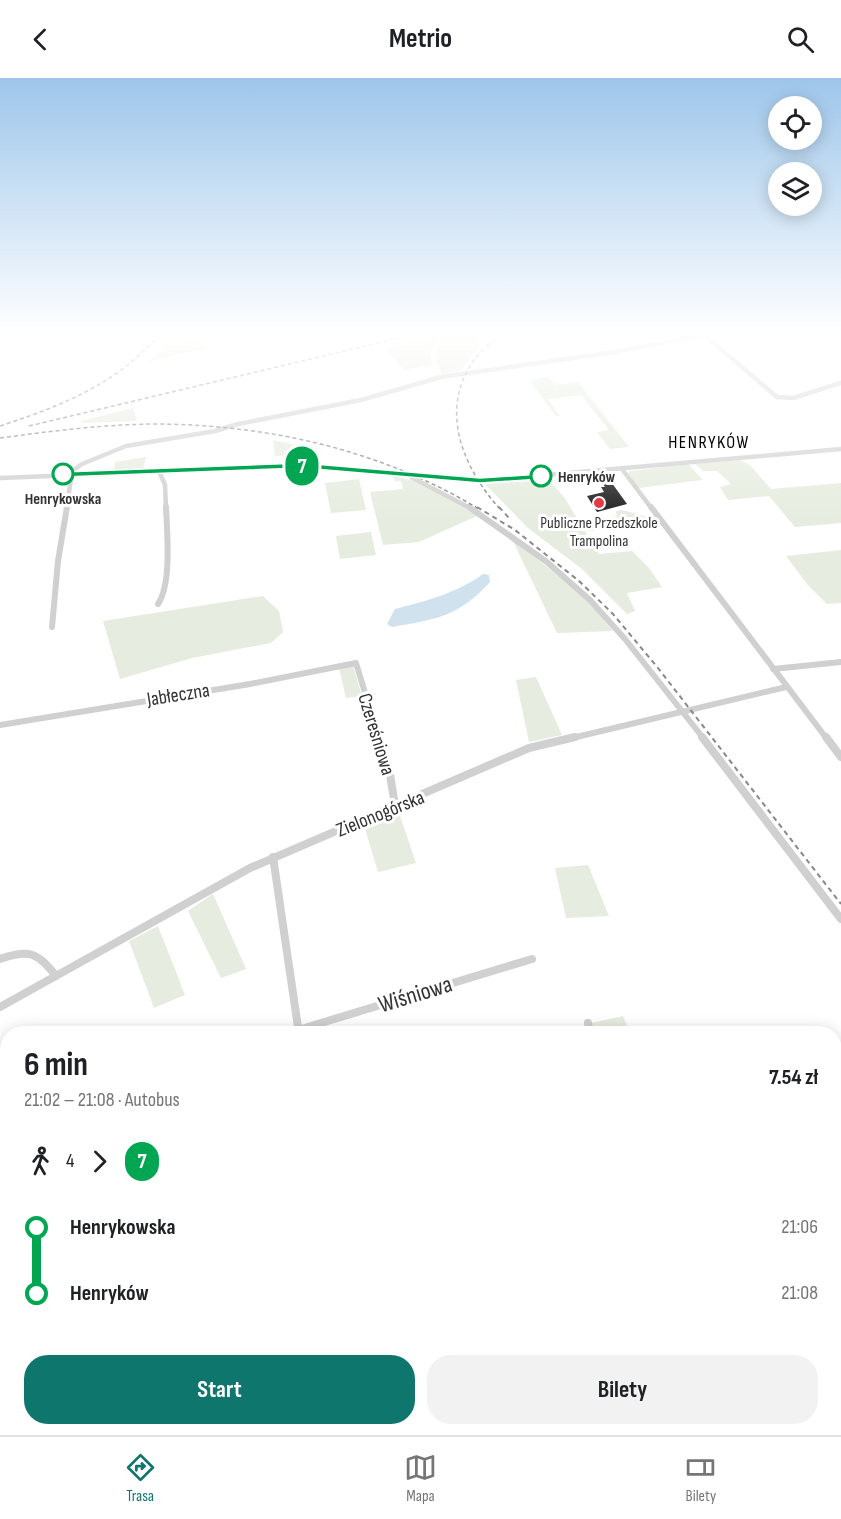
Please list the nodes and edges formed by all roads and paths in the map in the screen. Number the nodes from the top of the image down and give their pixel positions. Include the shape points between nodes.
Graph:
1 (374, 396) edge
2 (776, 396) edge
3 (798, 396) edge
4 (841, 449) edge
5 (622, 469) junction
6 (159, 471) junction
7 (70, 474) junction
8 (406, 475) junction
9 (0, 478) edge
10 (158, 604) dead end
11 (52, 627) dead end
12 (841, 662) edge
13 (356, 663) joint
14 (773, 669) junction
15 (786, 687) junction
16 (682, 712) junction
17 (0, 725) edge
18 (841, 757) edge
19 (395, 806) junction
20 (273, 857) junction
21 (841, 919) edge
22 (0, 959) edge
23 (532, 959) dead end
24 (56, 976) junction
25 (0, 1007) edge
26 (588, 1023) dead end
27 (298, 1026) edge
28 (318, 1026) edge
29 (589, 1026) edge

1 - 7 street via 126,446 82,464
2 - 3 street
4 - 5 street
5 - 8 street via 489,480
5 - 14 street
6 - 7 street
6 - 8 street via 302,466
6 - 10 street via 165,485 167,547 164,595
7 - 9 street
7 - 11 street
8 - 16 street via 480,513 565,577 625,639
12 - 14 street
13 - 17 street, Jabłeczna
13 - 19 street, Czereśniowa via 390,775
14 - 15 street
15 - 16 street, Zielonogórska
15 - 18 street
16 - 19 street, Zielonogórska via 529,748
16 - 21 street
19 - 20 street, Zielonogórska
20 - 24 street, Zielonogórska
20 - 27 street, Wiśniowa
22 - 24 street via 31,952 41,957
23 - 28 street, Wiśniowa
24 - 25 street, Zielonogórska
26 - 29 street

